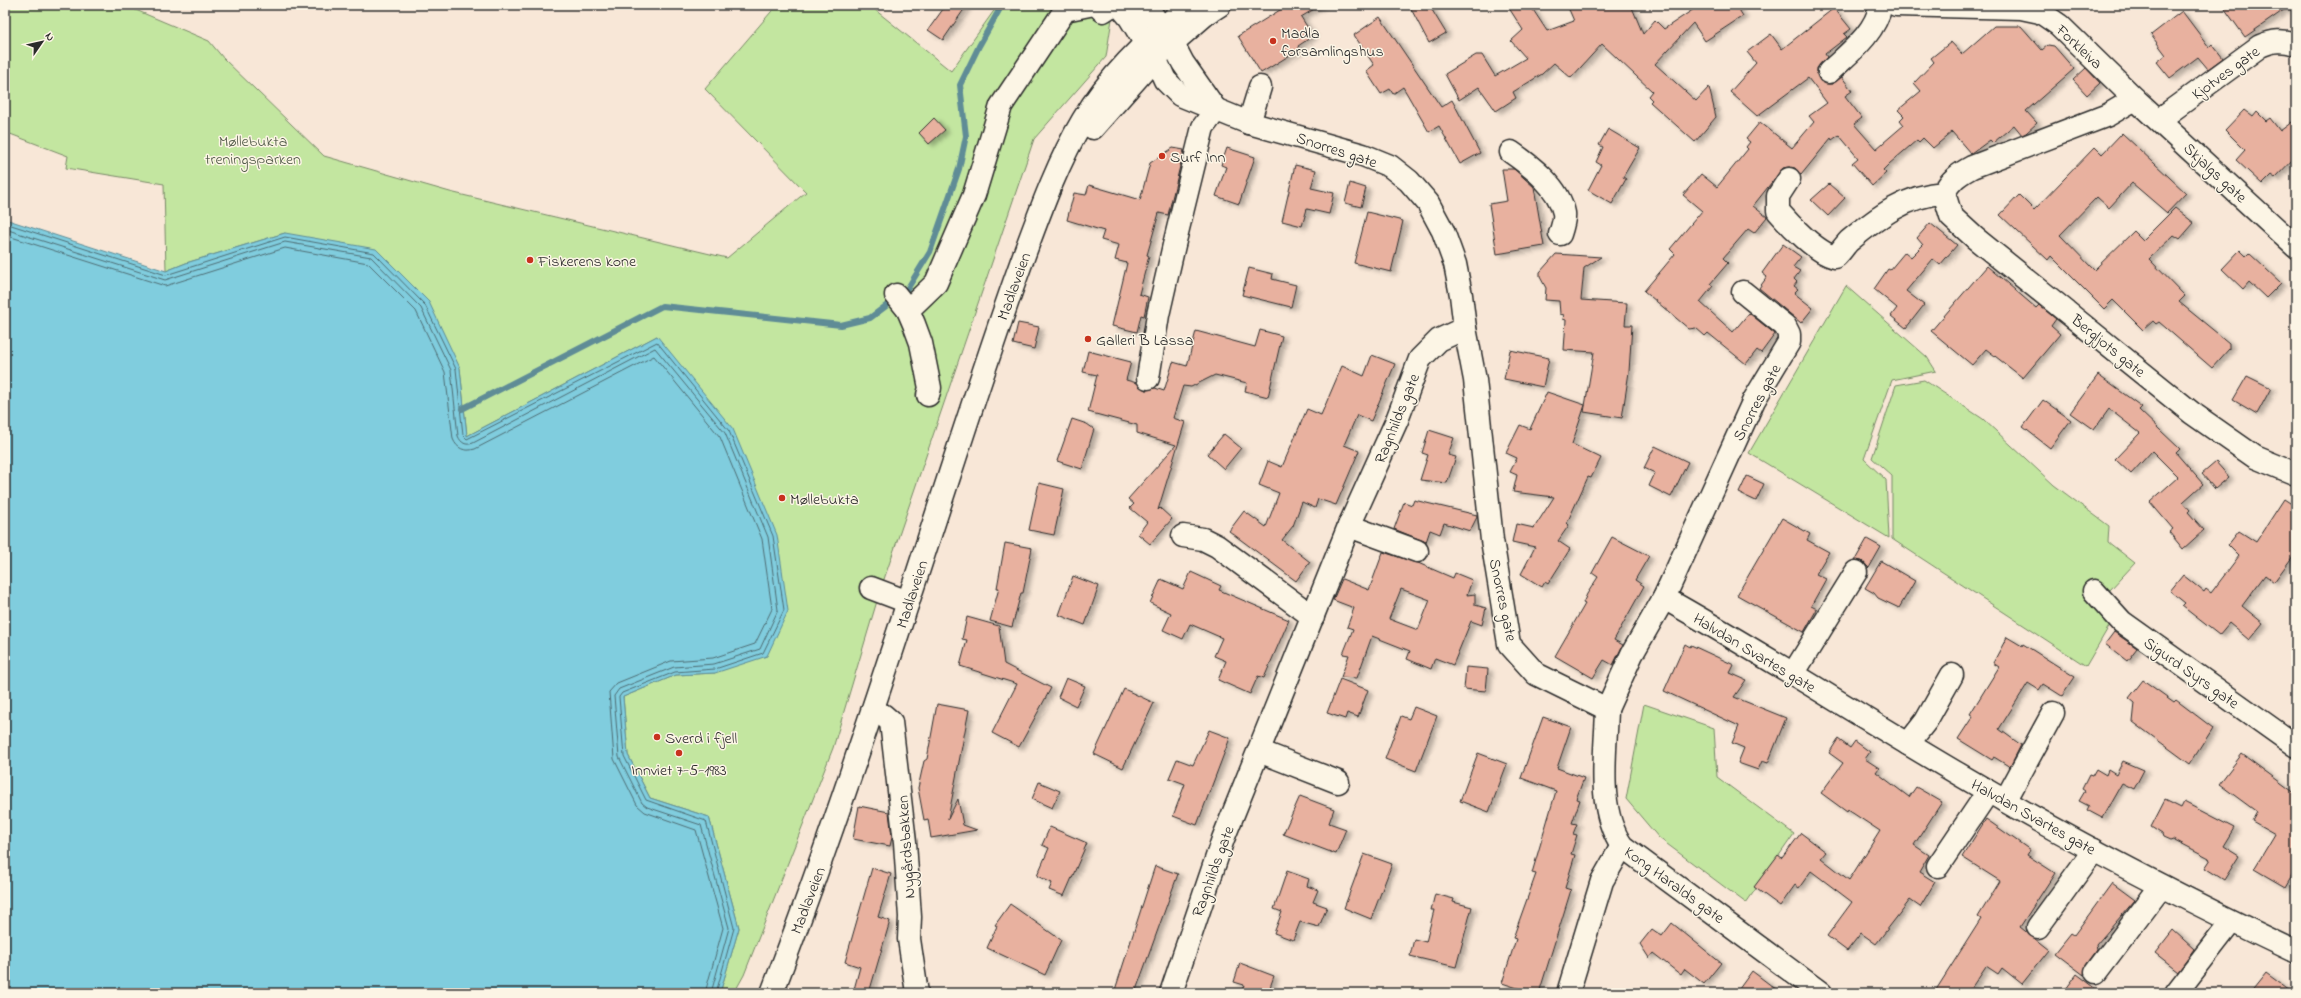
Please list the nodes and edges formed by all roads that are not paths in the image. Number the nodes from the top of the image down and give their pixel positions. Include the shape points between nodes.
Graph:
1 (1090, 5) edge
2 (1097, 5) edge
3 (1112, 5) edge
4 (1119, 5) edge
5 (1145, 5) edge
6 (1191, 5) edge
7 (1220, 5) edge
8 (1881, 5) edge
9 (1896, 5) edge
10 (1167, 34) junction
11 (2296, 44) edge
12 (1150, 50) junction
13 (1829, 72) dead end
14 (1260, 87) dead end
15 (2135, 98) junction
16 (1216, 110) junction
17 (2160, 119) junction
18 (1249, 123) junction
19 (1512, 152) dead end
20 (1789, 179) dead end
21 (1944, 193) junction
22 (1560, 234) dead end
23 (2296, 247) edge
24 (1743, 292) dead end
25 (1465, 328) junction
26 (1148, 378) dead end
27 (928, 395) dead end
28 (2296, 474) edge
29 (1349, 526) junction
30 (1183, 536) dead end
31 (1417, 551) dead end
32 (1856, 572) dead end
33 (871, 588) dead end
34 (2094, 592) dead end
35 (1664, 598) junction
36 (908, 602) junction
37 (1313, 617) junction
38 (1793, 674) junction
39 (1952, 675) dead end
40 (1607, 709) junction
41 (873, 713) junction
42 (2052, 714) dead end
43 (1908, 744) junction
44 (2296, 746) edge
45 (1259, 751) junction
46 (1338, 782) dead end
47 (1996, 796) junction
48 (1622, 846) junction
49 (2094, 850) junction
50 (1938, 866) dead end
51 (2161, 886) junction
52 (2232, 922) junction
53 (2038, 926) dead end
54 (2296, 952) edge
55 (2096, 972) dead end
56 (772, 993) edge
57 (918, 993) edge
58 (1171, 993) edge
59 (1568, 993) edge
60 (1821, 993) edge
61 (2176, 993) edge

1 - 27 street via 1065,10 1001,106 974,195 936,283 902,303 921,343 930,388
2 - 3 street via 1103,11
4 - 12 street, Snorres gate
5 - 10 street
6 - 10 street, Madlaveien
7 - 10 street, Madlaveien
8 - 13 street via 1879,18 1865,38
9 - 15 street, Forkleiva via 2021,8 2040,12 2059,25
10 - 12 street, Madlaveien
10 - 16 street via 1183,63
11 - 17 street, Kjotves gate via 2284,40 2271,41 2260,46
12 - 16 street, Snorres gate via 1165,80 1180,95
12 - 36 street, Madlaveien via 1120,69 1084,119 1047,193 983,373
14 - 18 street
15 - 17 street, Skjalgs gate
15 - 21 street via 2108,115 1972,167 1949,183
16 - 18 street, Snorres gate
16 - 26 street via 1203,127 1158,315
17 - 23 street, Skjalgs gate
18 - 25 street, Snorres gate via 1363,155 1390,166 1409,181 1428,203 1443,231 1455,264
19 - 22 street via 1528,163 1558,197 1564,213
20 - 21 street via 1778,196 1778,211 1805,237 1826,254 1834,257 1875,219 1912,199
21 - 28 street, Bergljots gate via 1951,216 1974,238 2192,414 2254,457
24 - 35 street, Snorres gate via 1785,326 1790,334 1789,342 1754,400
25 - 29 street, Ragnhilds gate via 1440,340 1420,359 1397,420
25 - 40 street, Snorres gate via 1475,380 1492,540 1510,644 1536,674
29 - 31 street
29 - 37 street, Ragnhilds gate
30 - 37 street via 1203,539 1217,546
32 - 38 street
33 - 36 street
34 - 44 street, Sigurd Syrs gate via 2122,622
35 - 38 street, Halvdan Svartes gate
35 - 40 street, Snorres gate via 1632,654
36 - 41 street, Madlaveien
37 - 45 street, Ragnhilds gate
38 - 43 street, Halvdan Svartes gate
39 - 43 street via 1926,721
40 - 48 street, Kong Haralds gate via 1607,810 1613,832
41 - 56 street, Madlaveien via 816,877
41 - 57 street, Nygårdsbakken via 883,715 891,722 892,728 905,842 909,939
42 - 47 street
43 - 47 street, Halvdan Svartes gate
45 - 46 street
45 - 58 street, Ragnhilds gate via 1223,839
47 - 49 street, Halvdan Svartes gate
47 - 50 street
48 - 59 street via 1602,880
48 - 60 street, Kong Haralds gate
49 - 51 street, Halvdan Svartes gate
49 - 53 street
51 - 52 street, Halvdan Svartes gate
51 - 55 street
52 - 54 street, Halvdan Svartes gate
52 - 61 street

